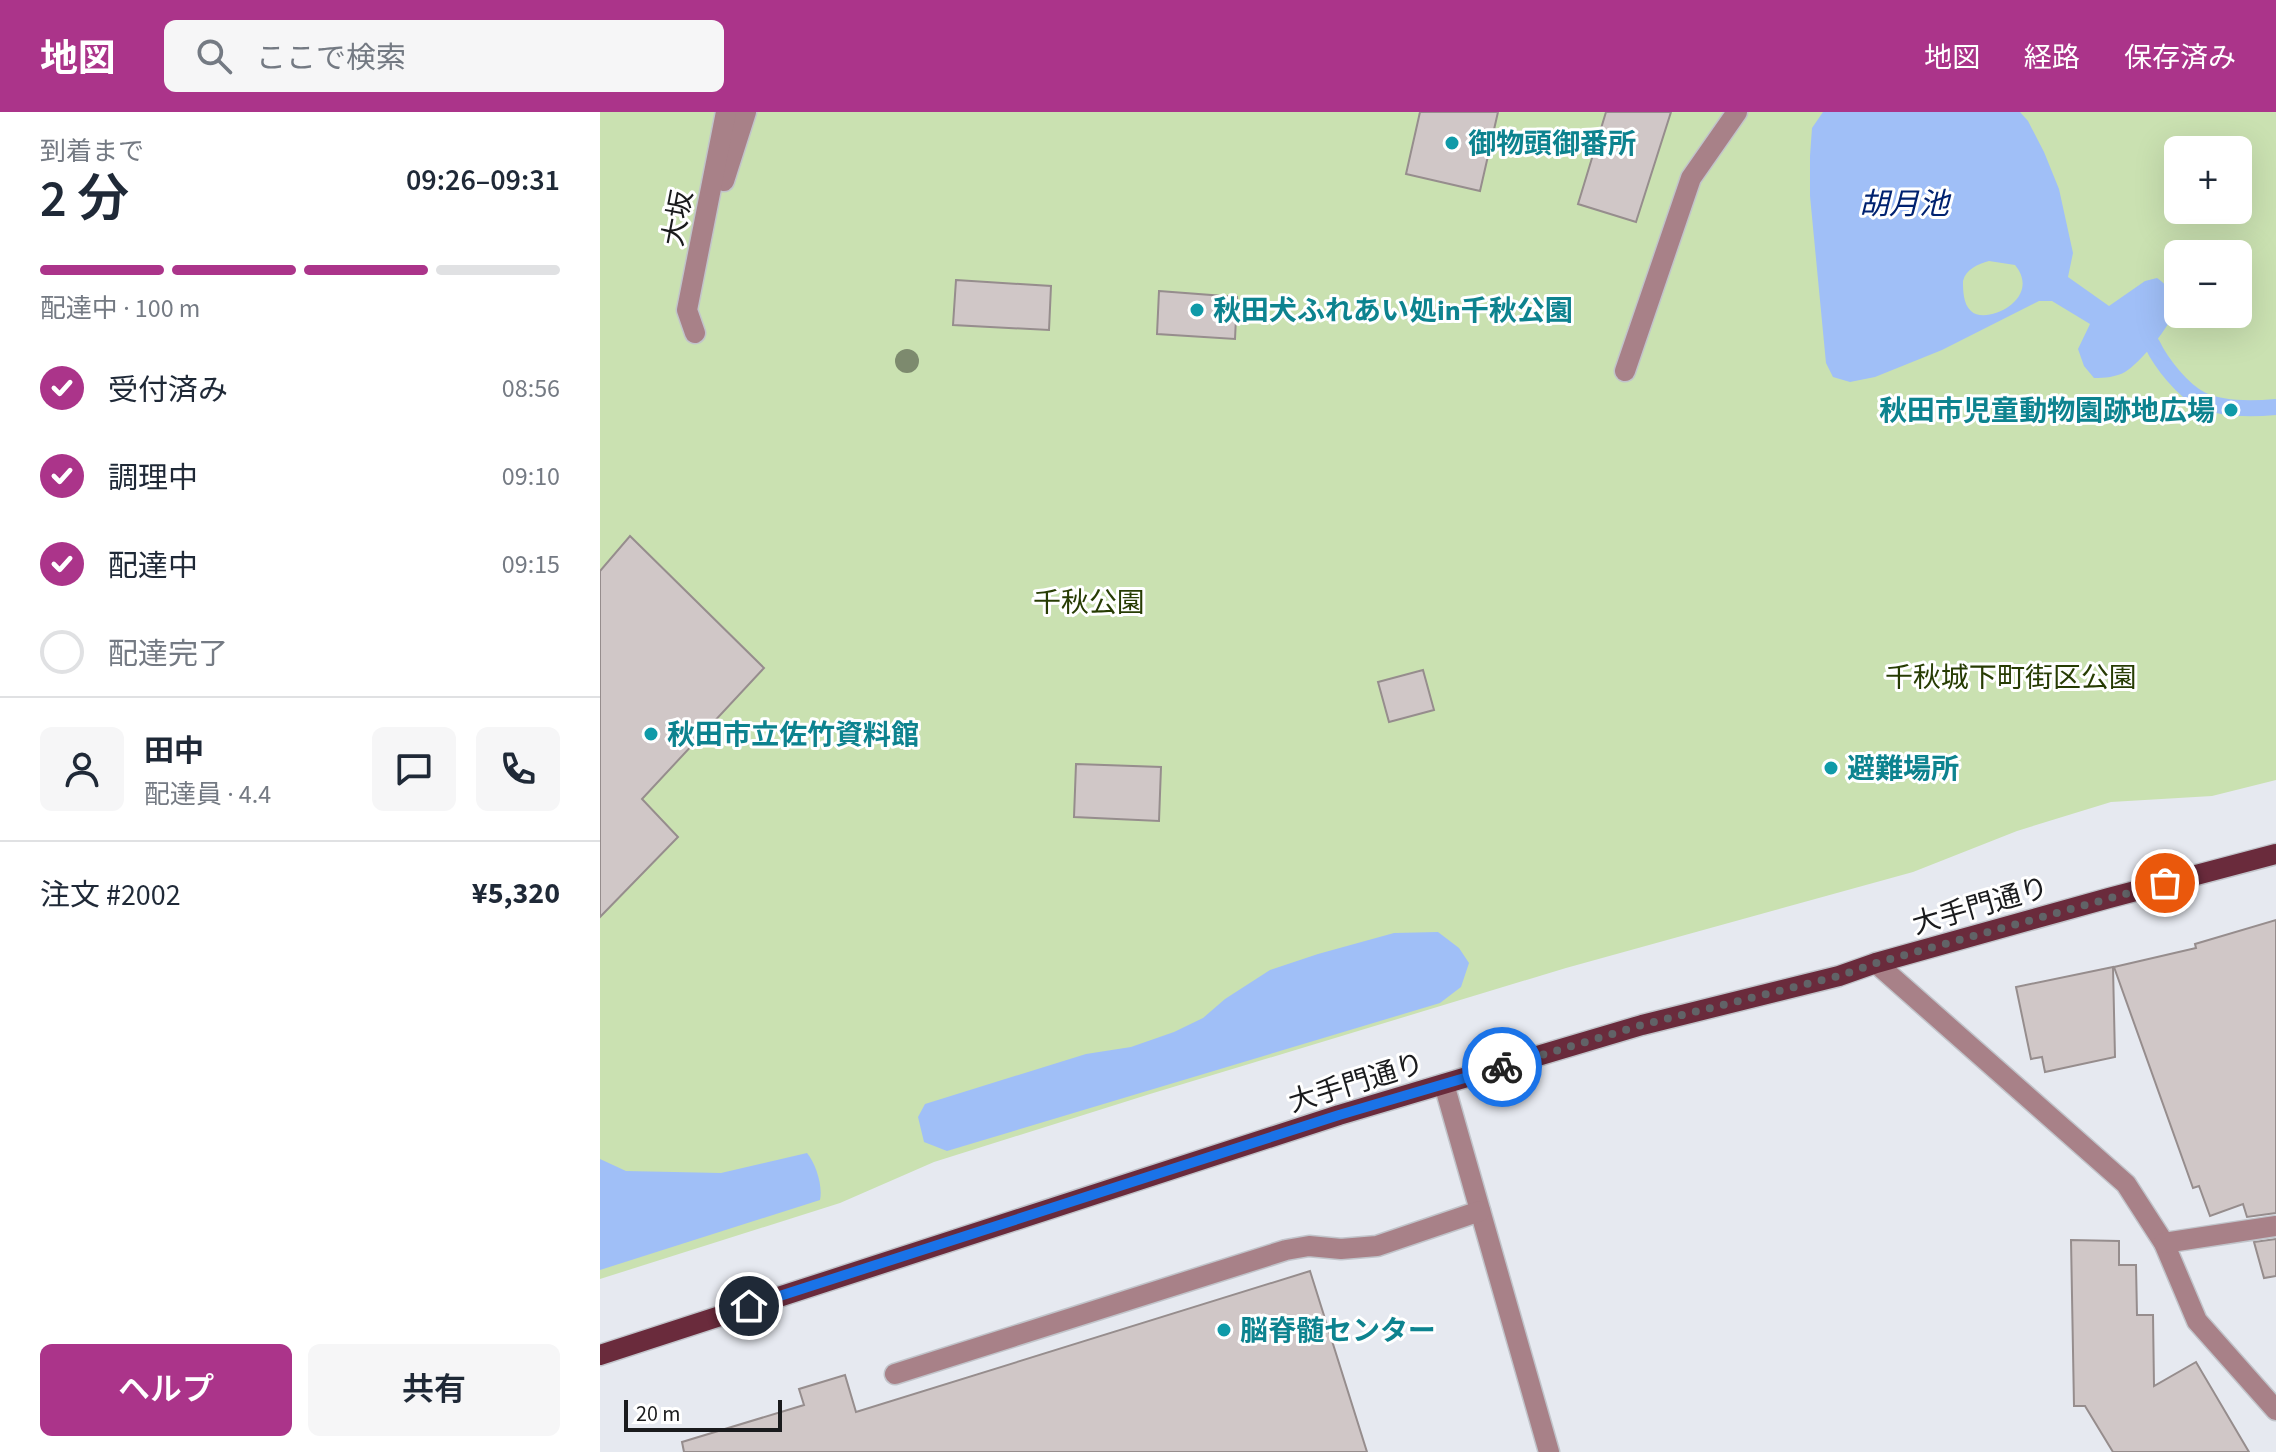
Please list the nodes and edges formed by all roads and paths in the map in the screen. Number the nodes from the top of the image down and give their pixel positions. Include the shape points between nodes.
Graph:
1 (726, 112) edge
2 (746, 112) edge
3 (1737, 112) edge
4 (694, 277) junction
5 (695, 333) dead end
6 (1625, 371) dead end
7 (2276, 854) edge
8 (1876, 963) junction
9 (1444, 1084) junction
10 (1480, 1211) junction
11 (2276, 1226) edge
12 (2164, 1243) junction
13 (600, 1355) edge
14 (895, 1374) dead end
15 (2276, 1410) edge
16 (1549, 1452) edge

1 - 4 street, 大坂
2 - 4 street
3 - 6 street via 1691,178
4 - 5 street, 大坂 via 687,310
7 - 8 main road, 大手門通り
8 - 9 main road, 大手門通り
8 - 12 street via 2126,1184
9 - 10 street
9 - 13 main road, 大手門通り
10 - 14 street via 1377,1246 1286,1250
10 - 16 street
11 - 12 street
12 - 15 street via 2197,1321

